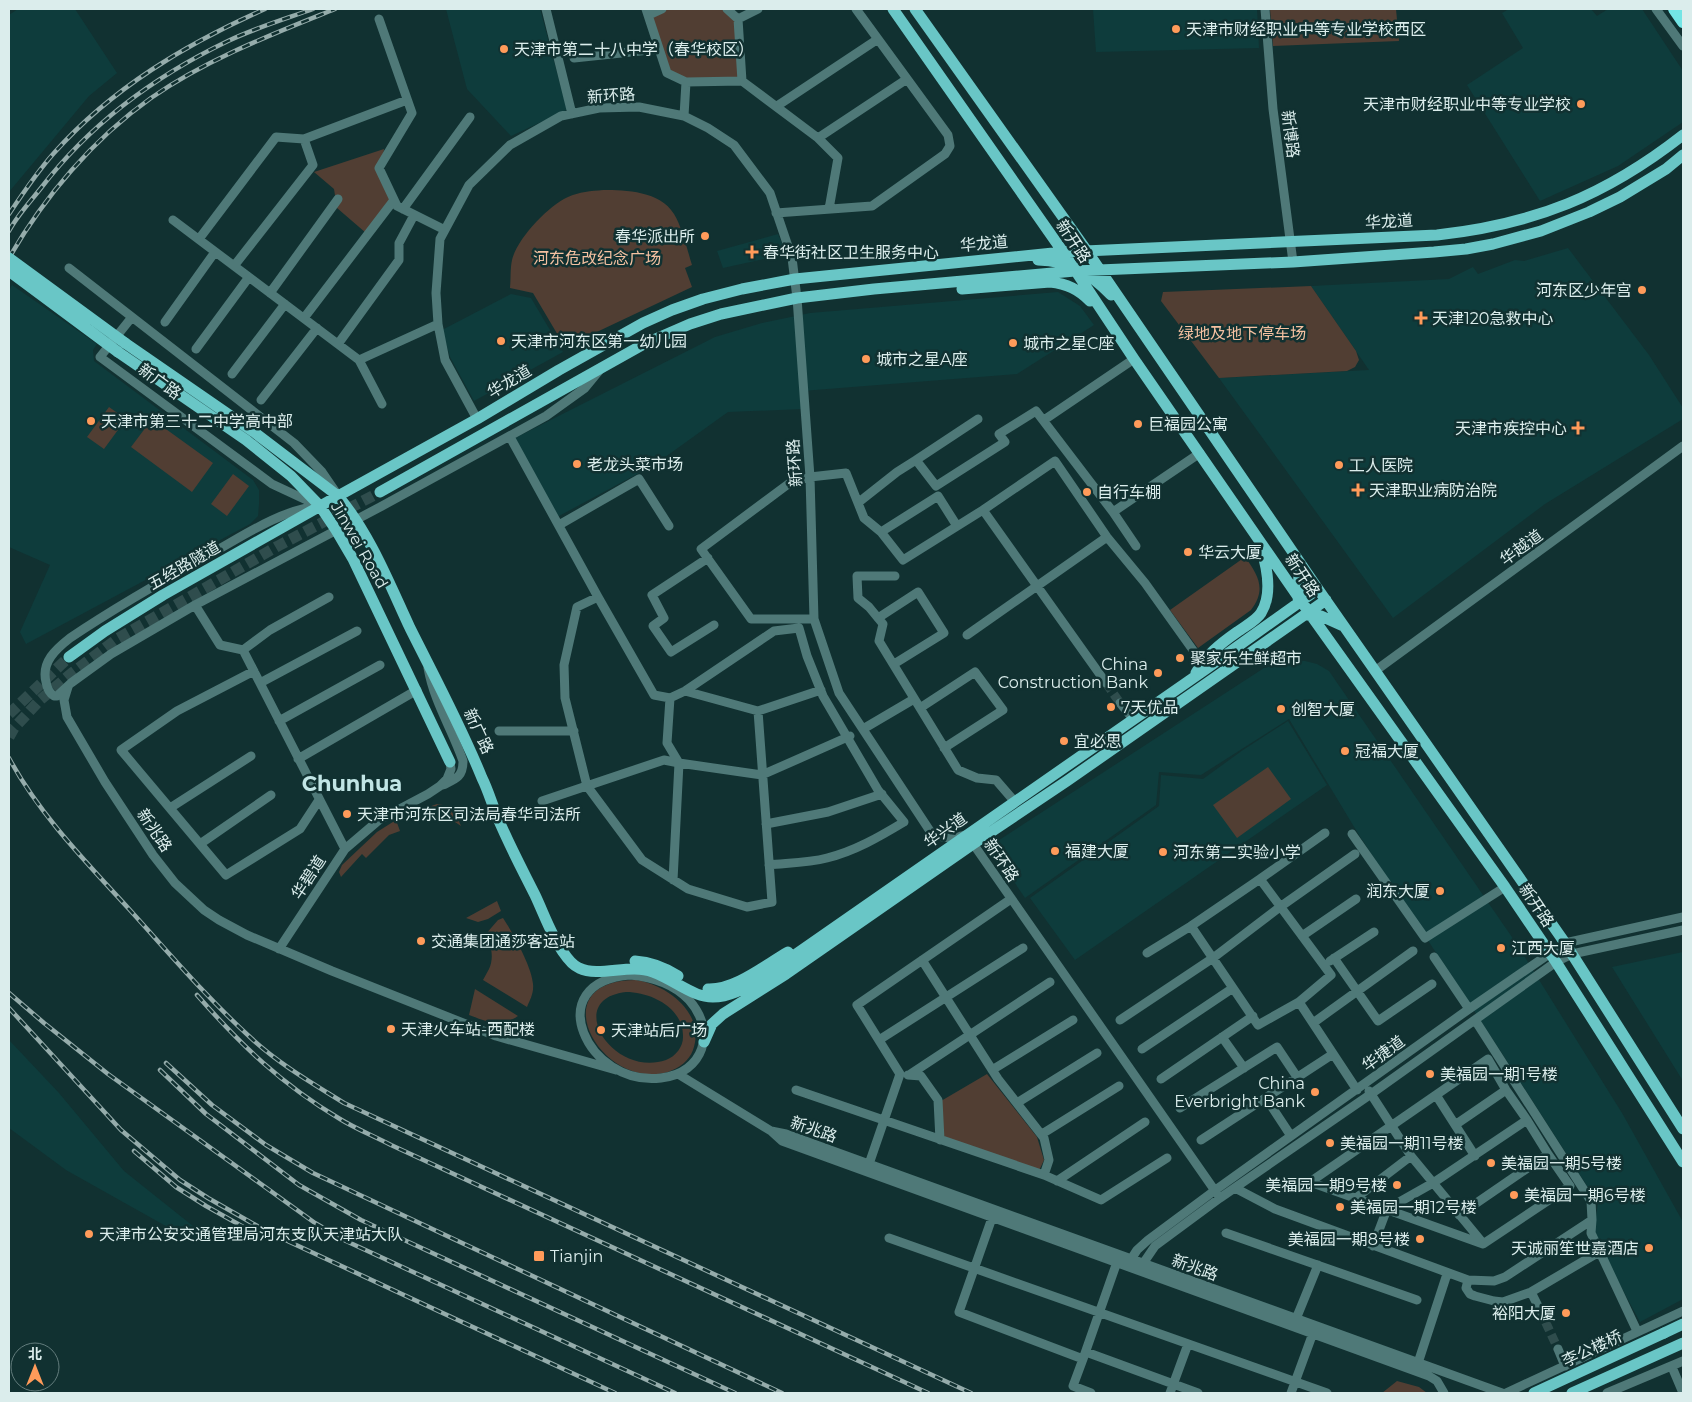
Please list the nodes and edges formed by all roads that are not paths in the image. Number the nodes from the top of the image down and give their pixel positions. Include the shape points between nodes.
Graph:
1 (546, 9) edge
2 (662, 9) edge
3 (728, 9) edge
4 (758, 9) edge
5 (856, 9) edge
6 (893, 9) edge
7 (915, 9) edge
8 (1265, 9) edge
9 (1656, 9) edge
10 (1674, 9) edge
11 (648, 12) edge
12 (378, 18) dead end
13 (738, 19) junction
14 (1683, 22) edge
15 (878, 39) junction
16 (1683, 46) edge
17 (659, 49) junction
18 (574, 58) dead end
19 (907, 79) junction
20 (742, 81) junction
21 (686, 82) junction
22 (407, 100) junction
23 (777, 106) junction
24 (572, 114) junction
25 (684, 116) junction
26 (470, 117) dead end
27 (1683, 135) edge
28 (818, 138) junction
29 (304, 139) junction
30 (1683, 155) edge
31 (338, 199) dead end
32 (394, 200) junction
33 (403, 209) junction
34 (829, 209) junction
35 (776, 213) junction
36 (414, 215) junction
37 (173, 220) dead end
38 (445, 230) junction
39 (199, 239) junction
40 (1291, 242) junction
41 (1087, 250) junction
42 (215, 252) junction
43 (1063, 252) junction
44 (9, 258) edge
45 (994, 259) junction
46 (1293, 262) junction
47 (234, 266) junction
48 (69, 268) dead end
49 (1076, 269) junction
50 (1100, 270) junction
51 (9, 271) edge
52 (249, 277) junction
53 (795, 279) junction
54 (911, 286) junction
55 (270, 293) junction
56 (797, 298) junction
57 (285, 304) junction
58 (1129, 311) junction
59 (132, 317) junction
60 (304, 318) junction
61 (1107, 319) junction
62 (165, 322) dead end
63 (438, 324) junction
64 (317, 328) junction
65 (338, 344) junction
66 (122, 347) junction
67 (196, 349) dead end
68 (1134, 358) junction
69 (359, 360) junction
70 (601, 368) junction
71 (232, 374) dead end
72 (261, 400) dead end
73 (382, 404) dead end
74 (477, 419) junction
75 (978, 419) dead end
76 (1044, 420) junction
77 (510, 437) junction
78 (1683, 446) edge
79 (1200, 453) junction
80 (916, 460) junction
81 (810, 477) junction
82 (380, 492) tunnel mouth
83 (338, 496) junction
84 (859, 502) dead end
85 (320, 506) junction
86 (983, 510) junction
87 (1114, 512) junction
88 (356, 520) junction
89 (559, 526) junction
90 (669, 526) dead end
91 (957, 526) junction
92 (336, 530) junction
93 (882, 532) junction
94 (1256, 534) junction
95 (1107, 537) junction
96 (1136, 546) dead end
97 (1295, 555) junction
98 (708, 558) junction
99 (895, 576) dead end
100 (1037, 587) junction
101 (1318, 589) junction
102 (329, 597) dead end
103 (598, 597) junction
104 (1299, 600) junction
105 (1326, 600) junction
106 (195, 604) junction
107 (1304, 614) junction
108 (878, 618) junction
109 (814, 619) junction
110 (714, 624) dead end
111 (1264, 627) junction
112 (1347, 630) junction
113 (356, 631) dead end
114 (967, 635) dead end
115 (243, 650) junction
116 (69, 658) tunnel mouth
117 (428, 663) junction
118 (894, 664) junction
119 (380, 665) dead end
120 (1204, 666) junction
121 (254, 671) junction
122 (1375, 671) junction
123 (71, 683) junction
124 (260, 683) junction
125 (1106, 683) tunnel mouth
126 (417, 690) junction
127 (821, 690) junction
128 (685, 691) junction
129 (670, 698) junction
130 (914, 699) junction
131 (1120, 704) tunnel mouth
132 (920, 708) junction
133 (758, 711) junction
134 (1133, 719) junction
135 (279, 721) junction
136 (863, 729) junction
137 (499, 731) dead end
138 (574, 731) junction
139 (849, 736) junction
140 (944, 748) junction
141 (251, 756) dead end
142 (298, 759) junction
143 (450, 762) joint
144 (679, 763) junction
145 (762, 775) junction
146 (440, 786) junction
147 (587, 786) junction
148 (882, 794) junction
149 (271, 795) dead end
150 (319, 800) junction
151 (542, 801) dead end
152 (1015, 802) junction
153 (170, 808) junction
154 (766, 824) junction
155 (1325, 833) dead end
156 (1352, 834) dead end
157 (970, 839) junction
158 (200, 844) junction
159 (345, 849) junction
160 (1355, 854) dead end
161 (520, 864) junction
162 (769, 865) junction
163 (1260, 879) junction
164 (674, 880) junction
165 (1505, 887) junction
166 (1011, 899) junction
167 (1356, 900) dead end
168 (1280, 906) junction
169 (1683, 917) edge
170 (1190, 926) junction
171 (1683, 930) edge
172 (1374, 932) dead end
173 (825, 934) junction
174 (1302, 936) junction
175 (1565, 943) junction
176 (1023, 948) dead end
177 (279, 949) junction
178 (1413, 951) dead end
179 (1147, 953) dead end
180 (1572, 954) junction
181 (1434, 957) dead end
182 (1213, 958) junction
183 (1334, 958) junction
184 (1553, 958) junction
185 (567, 959) joint
186 (922, 960) junction
187 (1324, 965) junction
188 (1050, 982) dead end
189 (1432, 984) dead end
190 (1233, 988) junction
191 (1357, 991) junction
192 (945, 997) junction
193 (1299, 1002) junction
194 (1469, 1009) junction
195 (1253, 1016) junction
196 (1073, 1020) dead end
197 (1120, 1020) dead end
198 (1476, 1020) junction
199 (1313, 1023) junction
200 (969, 1035) junction
201 (1222, 1037) junction
202 (879, 1040) junction
203 (704, 1042) junction
204 (1142, 1049) dead end
205 (1097, 1053) dead end
206 (1333, 1054) junction
207 (1244, 1068) junction
208 (616, 1070) junction
209 (992, 1070) junction
210 (678, 1074) junction
211 (904, 1074) junction
212 (1297, 1077) junction
213 (1161, 1079) dead end
214 (1119, 1086) dead end
215 (1360, 1087) junction
216 (796, 1090) dead end
217 (1506, 1090) junction
218 (1371, 1094) junction
219 (1436, 1095) junction
220 (1266, 1098) junction
221 (1017, 1103) junction
222 (1180, 1108) dead end
223 (884, 1120) junction
224 (1527, 1120) junction
225 (1145, 1122) dead end
226 (1682, 1124) edge
227 (1391, 1125) junction
228 (1455, 1125) junction
229 (770, 1131) junction
230 (1042, 1134) junction
231 (1292, 1136) junction
232 (940, 1140) junction
233 (1202, 1140) dead end
234 (1548, 1154) junction
235 (1411, 1156) junction
236 (1474, 1156) junction
237 (1167, 1158) dead end
238 (1683, 1162) edge
239 (870, 1164) junction
240 (1044, 1175) junction
241 (1057, 1181) junction
242 (1433, 1183) junction
243 (1234, 1188) junction
244 (1217, 1194) junction
245 (1356, 1198) junction
246 (1387, 1209) junction
247 (1459, 1214) junction
248 (992, 1218) junction
249 (1592, 1220) junction
250 (1226, 1234) dead end
251 (889, 1238) dead end
252 (1483, 1244) junction
253 (1373, 1246) junction
254 (1599, 1252) junction
255 (1117, 1262) junction
256 (1129, 1263) junction
257 (1318, 1265) junction
258 (1140, 1267) junction
259 (975, 1268) junction
260 (1447, 1274) junction
261 (1468, 1280) junction
262 (1531, 1292) junction
263 (1418, 1300) dead end
264 (1540, 1310) tunnel mouth
265 (1683, 1311) edge
266 (1100, 1312) junction
267 (1296, 1319) junction
268 (1683, 1324) edge
269 (1637, 1332) junction
270 (1313, 1333) junction
271 (1683, 1343) edge
272 (1188, 1344) junction
273 (1558, 1349) tunnel mouth
274 (1085, 1355) junction
275 (1683, 1361) edge
276 (1418, 1363) junction
277 (1566, 1366) junction
278 (1672, 1367) junction
279 (1295, 1382) junction
280 (1172, 1389) edge
281 (1091, 1393) edge
282 (1198, 1393) edge
283 (1291, 1393) edge
284 (1328, 1393) edge
285 (1444, 1393) edge
286 (1502, 1393) edge
287 (1506, 1393) edge
288 (1534, 1393) edge
289 (1572, 1393) edge
290 (1607, 1393) edge
291 (1683, 1393) edge

1 - 24 street
2 - 11 street
3 - 13 street
4 - 13 street
5 - 15 street
6 - 43 main road, 新开路
7 - 41 main road, 新开路
8 - 40 street, 新博路 via 1272,109
9 - 16 street
10 - 14 highway
11 - 17 street
12 - 22 street
13 - 20 street
15 - 19 street
15 - 23 street
17 - 18 street
17 - 21 street via 667,73
19 - 28 street
19 - 34 street via 948,135 950,146 945,154 872,206
20 - 21 street
20 - 23 street
21 - 25 street
22 - 29 street
22 - 32 street via 412,114 379,168
23 - 28 street
24 - 25 street, 新环路 via 599,108 639,107
24 - 38 street, 新环路 via 561,116 510,146 469,185
25 - 35 street, 新环路 via 734,146 770,193
26 - 33 street
27 - 40 main road, 华龙道 via 1640,167 1602,188 1560,208 1512,223 1437,235
28 - 34 street via 838,158
29 - 39 street via 276,137
29 - 47 street via 313,165
30 - 46 main road via 1620,197 1561,224 1520,238 1466,249
31 - 55 street
32 - 33 street
32 - 60 street
33 - 36 street
34 - 35 street
35 - 53 street, 新环路 via 792,258
36 - 38 street
36 - 65 street via 399,243 399,260
37 - 39 street
38 - 63 street, 新环路 via 440,239 436,293
39 - 42 street
40 - 41 main road, 华龙道
40 - 46 street, 新博路
41 - 43 main road, 华龙道
41 - 50 main road, 新开路
42 - 47 street
42 - 62 street
43 - 45 main road, 华龙道
43 - 49 main road, 新开路
44 - 66 main road, Jinwei Road, bridge
45 - 49 main road via 1046,260
45 - 53 main road, 华龙道
46 - 50 main road
47 - 52 street
48 - 59 street, 新广路
49 - 50 main road
49 - 54 main road
49 - 58 main road via 1095,279
49 - 61 main road, 新开路
50 - 58 main road, 新开路
51 - 66 main road, Jinwei Road, bridge
52 - 55 street
52 - 67 street
53 - 56 street, 新环路
53 - 74 main road, 华龙道 via 742,289 672,310 643,323
54 - 56 main road
54 - 61 main road via 950,290 1050,282 1062,284 1081,292
55 - 57 street
56 - 70 main road via 704,319 653,340
56 - 81 street, 新环路
57 - 60 street
57 - 71 street
58 - 97 main road, 新开路
59 - 83 street, 新广路 via 294,443 322,472
59 - 85 street, 新广路 via 100,357 272,484
60 - 64 street
61 - 68 main road, 新开路
63 - 69 street
63 - 74 street, 新环路 via 445,360
64 - 65 street
64 - 72 street
65 - 69 street
66 - 83 main road, Jinwei Road via 254,432
66 - 85 main road, Jinwei Road via 291,476
68 - 76 street
68 - 79 main road, 新开路
69 - 73 street
70 - 77 street via 585,388
70 - 82 main road
74 - 83 main road, 华龙道
75 - 80 street
76 - 80 street via 1036,411 999,434 1005,442 936,486
76 - 87 street
77 - 88 street
77 - 89 street
78 - 122 street, 华越道
79 - 87 street
79 - 94 main road, 新开路
80 - 84 street
81 - 93 street via 846,474 864,518
81 - 98 street via 791,482 701,548
81 - 109 street, 新环路
83 - 85 main road, 华龙道
83 - 88 main road, Jinwei Road
85 - 92 main road, Jinwei Road
85 - 116 main road, 五经路隧道 via 130,615
85 - 123 street via 302,508 271,521 70,638 47,662 45,676 54,696
86 - 91 street
86 - 95 street via 1055,461
86 - 100 street
87 - 96 street
88 - 92 street
88 - 117 main road, 新广路
89 - 90 street via 639,479
89 - 103 street
91 - 93 street via 903,560
91 - 93 street via 938,496
92 - 106 street
92 - 126 main road, Jinwei Road
94 - 104 main road, 新开路
94 - 120 main road via 1267,577 1265,604 1256,619 1218,646
95 - 100 street
95 - 120 street via 1145,583
97 - 101 main road, 新开路
97 - 104 main road
98 - 109 street via 751,619
98 - 110 street via 652,595 664,618 653,626 671,652
99 - 108 street via 857,576 858,598
100 - 114 street
100 - 125 street
101 - 104 main road
101 - 105 main road, 新开路
102 - 115 street via 270,630
103 - 129 street via 654,695
103 - 138 street via 577,607 564,665 565,698
104 - 107 main road, 新开路
104 - 107 main road
104 - 111 main road
105 - 107 main road
105 - 112 main road, 新开路
106 - 115 street via 220,644
106 - 123 street
107 - 111 main road
107 - 112 main road via 1330,619
107 - 157 main road, 华兴道 via 1068,781
107 - 165 main road, 新开路
108 - 118 street via 883,624 879,641
108 - 118 street via 918,592 944,633
109 - 136 street, 新环路 via 839,693
111 - 120 main road
112 - 122 main road, 新开路
113 - 124 street
115 - 121 street
117 - 146 street, 华碧道 via 431,685 463,761 463,770 458,778
117 - 161 main road, 新广路
118 - 130 street
119 - 135 street
120 - 134 main road, 华兴道 via 1194,677
121 - 124 street
121 - 153 street via 177,711 121,750
122 - 175 main road, 新开路
123 - 177 street, 新兆路 via 64,700 67,717 105,782 164,870 219,920
124 - 135 street
126 - 142 street
126 - 143 main road, Jinwei Road
127 - 128 street via 799,628 774,631
127 - 133 street
127 - 139 street
128 - 129 street
128 - 133 street
129 - 144 street via 667,743
130 - 132 street
130 - 136 street
131 - 134 street
132 - 140 street
132 - 140 street via 975,672 1003,710
133 - 145 street
134 - 152 main road, 华兴道
135 - 142 street
136 - 157 street, 新环路 via 934,835
137 - 138 street
138 - 147 street
139 - 145 street
139 - 148 street
140 - 152 street via 958,770 977,778 996,780
141 - 153 street
142 - 150 street
143 - 146 street via 447,779
144 - 145 street
144 - 147 street via 664,760
144 - 164 street
145 - 154 street
146 - 159 street, 华碧道 via 393,812
147 - 151 street
147 - 164 street via 642,860
148 - 154 street via 828,812
148 - 162 street via 904,822 869,843 827,858
149 - 158 street
150 - 158 street via 300,829 226,875
150 - 159 street
152 - 157 main road, 华兴道
153 - 158 street
154 - 162 street
155 - 163 street
156 - 165 street via 1425,938
157 - 166 street, 新环路
157 - 173 main road, 华兴道
157 - 203 main road, 华兴道 via 786,974 723,1014 712,1024
159 - 177 street, 华碧道
160 - 168 street
161 - 173 main road via 542,894 570,953 584,963 651,963 695,986 715,989 738,982
161 - 185 main road, 新广路
162 - 164 street via 772,902 747,907 688,889
163 - 168 street
163 - 170 street
165 - 184 main road, 新开路
166 - 186 street
166 - 244 street, 新环路
167 - 174 street
168 - 174 street
168 - 182 street
169 - 175 street, 华捷道
170 - 179 street
170 - 182 street
171 - 180 street, 华捷道
172 - 183 street
173 - 185 main road, 华兴道 via 755,982 722,996 698,994 647,970 625,968 598,972 578,968
174 - 187 street
175 - 180 main road, 新开路
175 - 184 street, 华捷道
176 - 192 street
177 - 208 street, 新兆路 via 496,1036
178 - 191 street
180 - 184 street, 华捷道
180 - 226 main road, 新开路
181 - 194 street
182 - 190 street
182 - 197 street
183 - 187 street
183 - 191 street
184 - 194 street, 华捷道
184 - 198 street, 华捷道
184 - 238 main road, 新开路
186 - 192 street
186 - 202 street via 857,1004
187 - 193 street via 1331,975
188 - 200 street
189 - 191 street via 1378,1021
190 - 195 street
190 - 204 street
191 - 199 street
192 - 200 street
192 - 202 street
193 - 195 street via 1258,1025
193 - 199 street
194 - 215 street, 华捷道
195 - 201 street
196 - 209 street
198 - 218 street, 华捷道
198 - 249 street via 1591,1201
199 - 206 street
200 - 209 street
200 - 211 street
201 - 207 street
201 - 213 street
202 - 211 street
203 - 208 street via 696,1011 678,991 646,977 611,977 590,991 582,1004 580,1020 592,1050
203 - 210 street via 695,1062
205 - 221 street
206 - 212 street
206 - 215 street
207 - 212 street via 1277,1047
207 - 222 street
208 - 210 street via 654,1079
209 - 221 street
210 - 229 street
211 - 223 street
211 - 232 street via 921,1076 938,1100
212 - 220 street
214 - 230 street
215 - 218 street
215 - 231 street, 华捷道
216 - 223 street
217 - 219 street via 1488,1059
217 - 224 street
217 - 228 street
218 - 227 street
218 - 243 street, 华捷道
219 - 227 street
219 - 228 street
220 - 231 street
220 - 233 street
221 - 230 street
223 - 232 street
223 - 239 street
224 - 234 street
224 - 236 street
225 - 241 street
227 - 235 street
227 - 245 street via 1310,1182
228 - 236 street
229 - 239 street, 新兆路
229 - 248 street, 新兆路 via 782,1141
230 - 240 street via 1049,1160
231 - 244 street, 华捷道
232 - 240 street
234 - 247 street
234 - 252 street via 1570,1186
235 - 242 street
235 - 245 street
236 - 242 street
237 - 241 street via 1101,1200
239 - 256 street, 新兆路
240 - 241 street
242 - 246 street
242 - 247 street
243 - 244 street, 华捷道
243 - 253 street via 1275,1209
244 - 256 street, 华捷道 via 1148,1240
244 - 258 street, 华捷道 via 1155,1246
245 - 246 street
246 - 252 street
246 - 253 street
247 - 252 street
248 - 255 street, 新兆路
248 - 259 street
249 - 254 street via 1590,1233
249 - 261 street via 1505,1277 1494,1281
250 - 257 street
251 - 259 street
253 - 260 street
254 - 262 street
254 - 269 street
255 - 256 street, 新兆路
255 - 266 street
256 - 258 street, 新兆路
257 - 263 street
257 - 267 street
258 - 267 street, 新兆路
258 - 270 street, 新兆路
259 - 266 street
259 - 274 street via 959,1312
260 - 261 street
260 - 276 street
261 - 262 street via 1466,1288 1470,1294 1494,1301 1503,1302
262 - 264 street
265 - 269 street
266 - 272 street
266 - 274 street
267 - 276 street, 新兆路
268 - 288 main road, 李公楼桥, bridge
269 - 277 street
270 - 279 street
270 - 285 street, 新兆路 via 1429,1376 1437,1381
271 - 289 main road, 李公楼桥
272 - 279 street
272 - 280 street
273 - 277 street
274 - 280 street
274 - 281 street via 1072,1386
275 - 278 street
276 - 286 street, 新兆路
277 - 287 street
278 - 290 street
278 - 291 street
279 - 283 street
279 - 284 street
280 - 282 street

